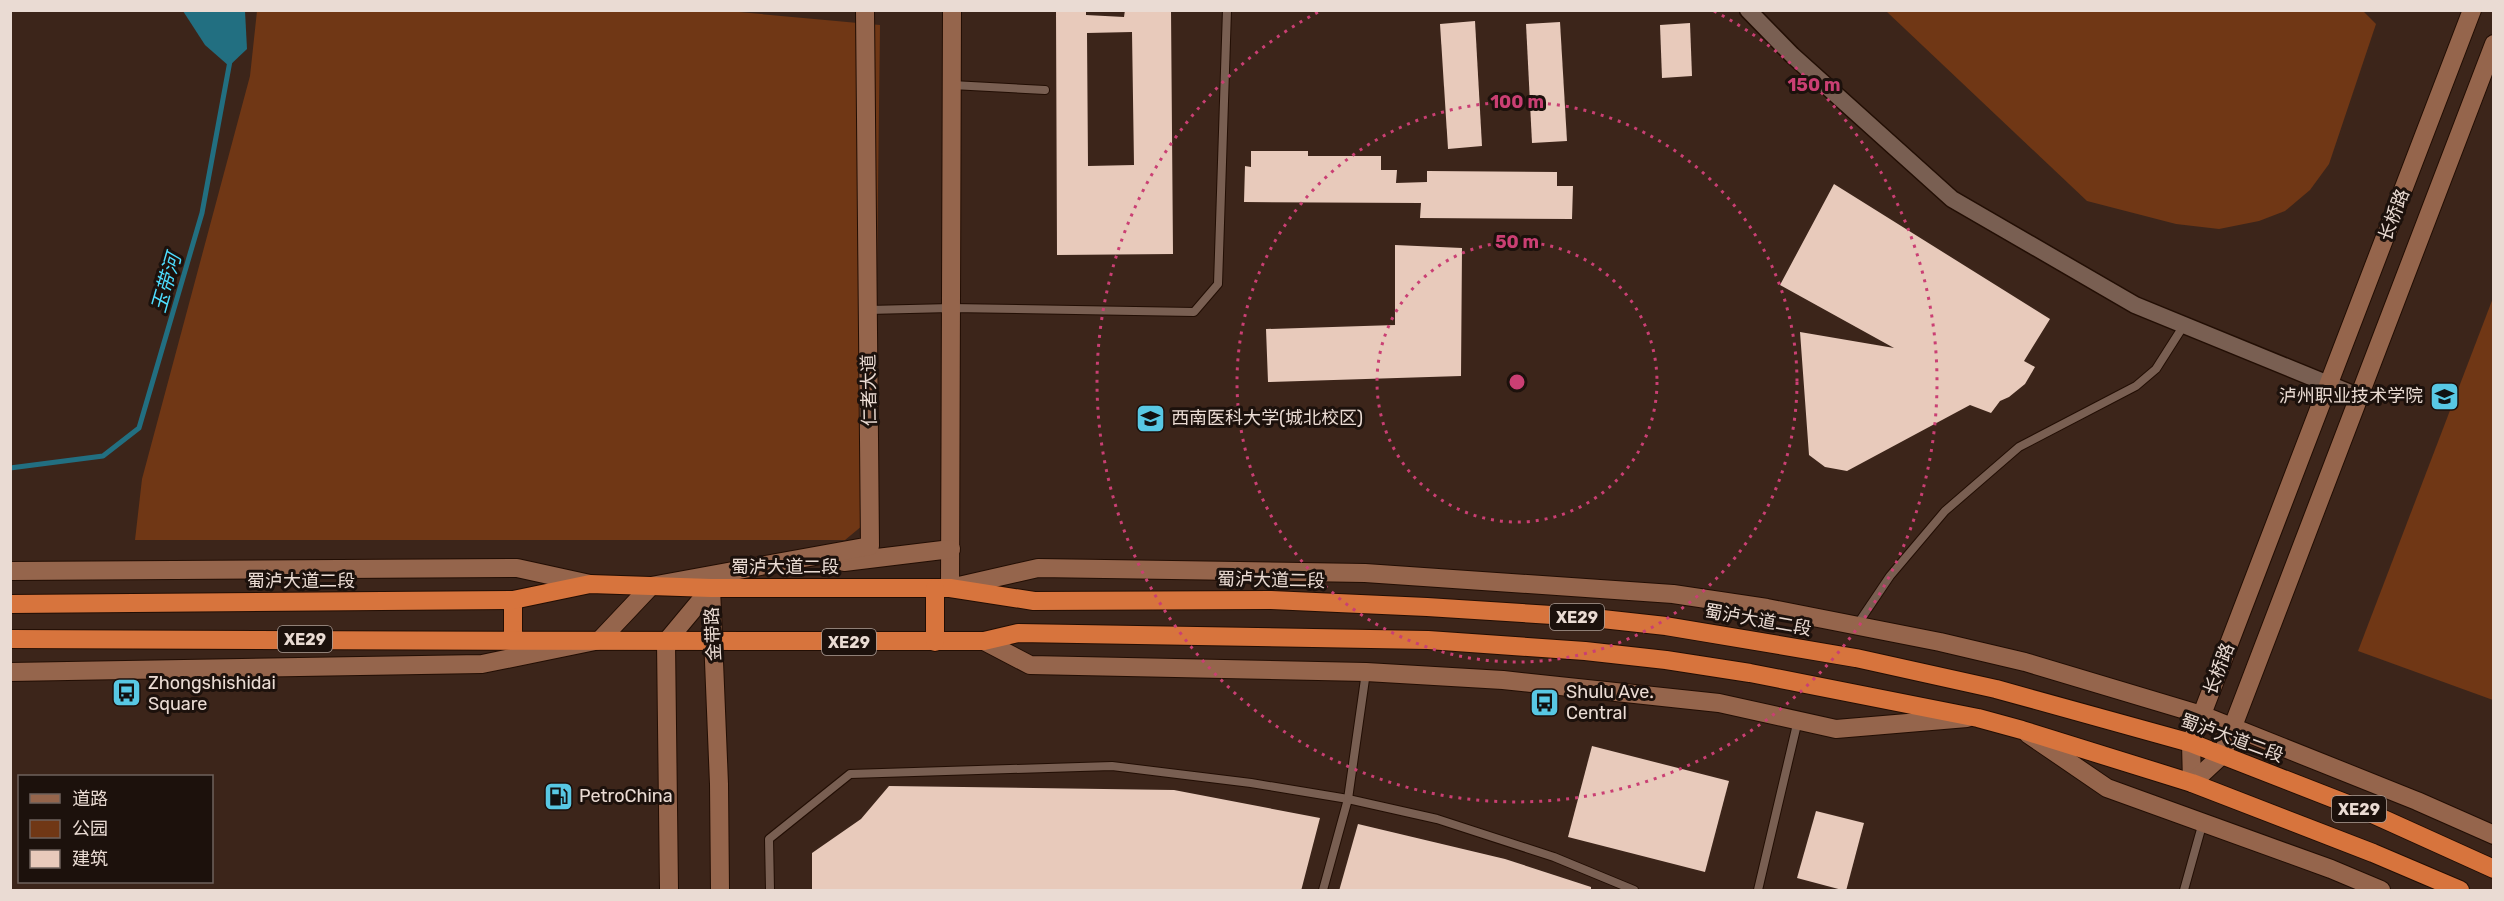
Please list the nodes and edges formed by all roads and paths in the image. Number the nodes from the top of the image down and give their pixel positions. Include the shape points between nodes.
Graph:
1 (865, 10) edge
2 (952, 10) edge
3 (1227, 10) edge
4 (1748, 10) edge
5 (2472, 10) edge
6 (2493, 44) edge
7 (952, 85) junction
8 (1045, 90) dead end
9 (951, 308) junction
10 (868, 310) junction
11 (2184, 325) junction
12 (2329, 385) junction
13 (2360, 396) junction
14 (951, 549) junction
15 (10, 571) edge
16 (590, 584) junction
17 (651, 586) junction
18 (711, 588) junction
19 (943, 588) junction
20 (513, 600) junction
21 (10, 604) edge
22 (1857, 625) junction
23 (10, 639) edge
24 (513, 639) junction
25 (600, 640) junction
26 (984, 641) junction
27 (666, 642) junction
28 (935, 642) junction
29 (714, 643) junction
30 (10, 672) edge
31 (1366, 672) junction
32 (2202, 715) junction
33 (1978, 718) junction
34 (1798, 720) junction
35 (2233, 727) junction
36 (2022, 730) junction
37 (2191, 743) junction
38 (2222, 755) junction
39 (2192, 783) junction
40 (1348, 799) junction
41 (2203, 822) junction
42 (2493, 835) edge
43 (2493, 869) edge
44 (669, 891) edge
45 (720, 891) edge
46 (770, 891) edge
47 (1323, 891) edge
48 (1634, 891) edge
49 (1758, 891) edge
50 (2184, 891) edge
51 (2381, 891) edge
52 (2460, 891) edge

1 - 10 street, 仁者大道
2 - 7 street
3 - 9 lane via 1218,284 1194,312
4 - 11 street via 1792,55 1952,199 2135,305
5 - 12 street, 长桥路
6 - 13 street, 长桥路
7 - 8 lane
7 - 9 street
9 - 10 lane
9 - 14 street
10 - 17 street, 仁者大道 via 870,546
11 - 12 street
11 - 22 lane via 2156,369 2136,386 2019,447 1945,512 1890,576
12 - 13 street
12 - 32 street, 长桥路
13 - 35 street, 长桥路
14 - 17 street
14 - 19 street
15 - 16 street via 517,568
16 - 17 highway, 蜀泸大道二段 / XE29
16 - 20 highway, 蜀泸大道二段 / XE29
17 - 18 highway, 蜀泸大道二段 / XE29
17 - 25 street
18 - 19 highway, 蜀泸大道二段 / XE29
18 - 27 street, 金带路
18 - 29 street, 金带路
19 - 22 street via 1038,568 1365,573 1673,594
19 - 28 highway
19 - 37 highway, 蜀泸大道二段 / XE29 via 1034,601 1271,600 1584,617 1666,626 1938,676
20 - 21 highway, 蜀泸大道二段 / XE29
20 - 24 highway
22 - 32 street via 2025,662
23 - 24 highway, XE29
24 - 25 highway, XE29
25 - 27 highway, XE29
25 - 30 street via 482,664
26 - 28 highway, XE29
26 - 31 street via 1030,665
26 - 33 highway, XE29 via 1018,633 1268,636 1428,640 1585,651 1750,673
27 - 29 highway, XE29
27 - 44 street
28 - 29 highway, XE29
29 - 45 street, 金带路
31 - 34 street via 1634,692 1719,703
31 - 40 lane
32 - 35 street
32 - 37 street, 长桥路
33 - 34 street via 1836,729
33 - 36 highway, XE29
34 - 49 lane
35 - 38 street, 长桥路
35 - 42 street
36 - 39 highway, XE29
36 - 41 street via 2107,788
37 - 38 highway, 蜀泸大道二段 / XE29
37 - 39 street, 长桥路
38 - 39 street, 长桥路
38 - 43 highway, 蜀泸大道二段 / XE29 via 2368,812
39 - 52 highway, XE29
40 - 46 lane via 1112,766 850,774 769,839
40 - 47 lane
40 - 48 lane via 1448,822 1554,857
41 - 50 lane
41 - 51 street

